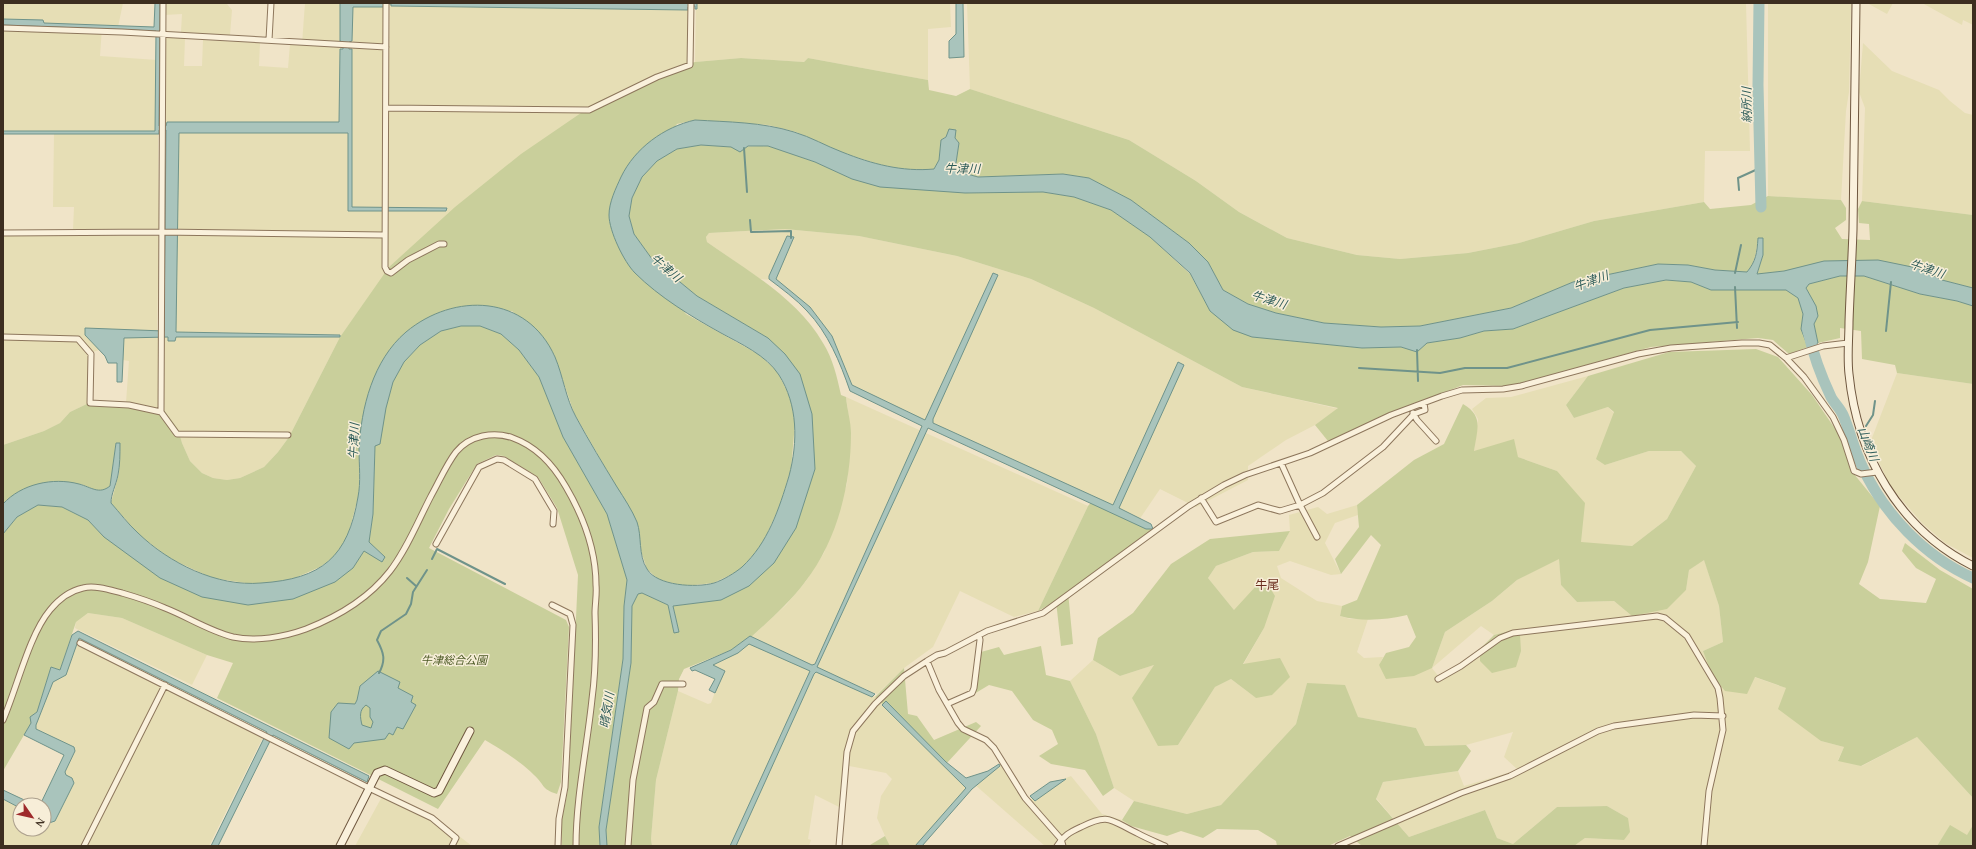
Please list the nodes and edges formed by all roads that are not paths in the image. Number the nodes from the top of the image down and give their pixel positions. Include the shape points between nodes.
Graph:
1 (162, 3) edge
2 (271, 3) edge
3 (1856, 3) edge
4 (386, 4) edge
5 (691, 5) edge
6 (3, 28) edge
7 (162, 34) junction
8 (269, 40) junction
9 (386, 47) junction
10 (386, 108) junction
11 (162, 232) junction
12 (3, 233) edge
13 (384, 235) junction
14 (444, 244) dead end
15 (3, 337) edge
16 (1848, 343) junction
17 (1786, 358) junction
18 (1424, 403) junction
19 (1410, 408) junction
20 (161, 412) junction
21 (1414, 414) junction
22 (288, 435) dead end
23 (1436, 441) dead end
24 (1281, 463) junction
25 (1874, 473) junction
26 (1201, 498) junction
27 (1300, 505) junction
28 (553, 524) dead end
29 (1317, 537) dead end
30 (436, 544) dead end
31 (1973, 566) edge
32 (552, 604) dead end
33 (979, 635) junction
34 (80, 643) dead end
35 (927, 661) junction
36 (1438, 679) dead end
37 (683, 684) dead end
38 (165, 685) junction
39 (947, 704) junction
40 (1723, 716) junction
41 (3, 720) edge
42 (470, 731) dead end
43 (369, 788) junction
44 (1061, 839) junction
45 (84, 846) edge
46 (340, 846) edge
47 (452, 846) edge
48 (558, 846) edge
49 (576, 846) edge
50 (628, 846) edge
51 (839, 846) edge
52 (1057, 846) edge
53 (1063, 846) edge
54 (1165, 846) edge
55 (1338, 846) edge
56 (1704, 846) edge

1 - 7 street
2 - 8 street
3 - 16 street
4 - 9 street
5 - 10 street via 690,65 657,77 589,110
6 - 7 street
7 - 8 street
7 - 11 street
8 - 9 street
9 - 10 street
10 - 13 street
11 - 12 street
11 - 13 street
11 - 20 street
13 - 14 street via 385,267 391,272 408,260 439,244
15 - 20 street via 78,339 91,354 90,403 129,405
16 - 17 street via 1823,346
16 - 25 street via 1853,404
17 - 18 street via 1770,345 1759,343 1671,348 1638,354 1521,386 1462,390
17 - 25 street via 1817,394 1833,418 1844,440 1854,471 1861,474
18 - 19 street
18 - 21 street via 1425,410
19 - 21 street
19 - 24 street via 1310,453
20 - 22 street via 177,434
21 - 23 street
21 - 27 street via 1383,447 1323,493
24 - 26 street via 1245,475
24 - 27 street
25 - 31 street via 1906,515 1924,533 1941,547
26 - 27 street via 1216,522 1258,505 1280,511
26 - 33 street via 1043,613
27 - 29 street
28 - 30 street via 554,511 536,479 504,460 497,459 479,467
32 - 48 street via 570,614 573,625 565,787 559,819
33 - 35 street
33 - 39 street via 972,693
34 - 38 street
35 - 39 street
35 - 51 street via 904,676 884,694 853,731 847,752
36 - 40 street via 1500,638 1513,633 1657,616 1665,618 1680,629 1693,644 1718,688
37 - 50 street via 662,684 654,702 647,708 633,780
38 - 43 street
38 - 45 street
39 - 44 street via 963,729 986,740 994,748 1025,798
40 - 55 street via 1694,714 1635,722 1598,731 1510,776 1461,793
40 - 56 street via 1720,747 1709,790
41 - 49 street via 36,634 48,612 62,597 86,587 107,589 141,598 233,637 271,638 298,632 327,621 350,607 370,592 389,572 456,452 468,441 493,434 512,437 530,446 551,464 559,475 574,500 594,558 596,648 593,697 577,812
42 - 43 street via 439,791 434,793 385,770 377,773
43 - 46 street
43 - 47 street via 432,818 456,838
44 - 52 street
44 - 53 street
44 - 54 street via 1101,818 1110,819

